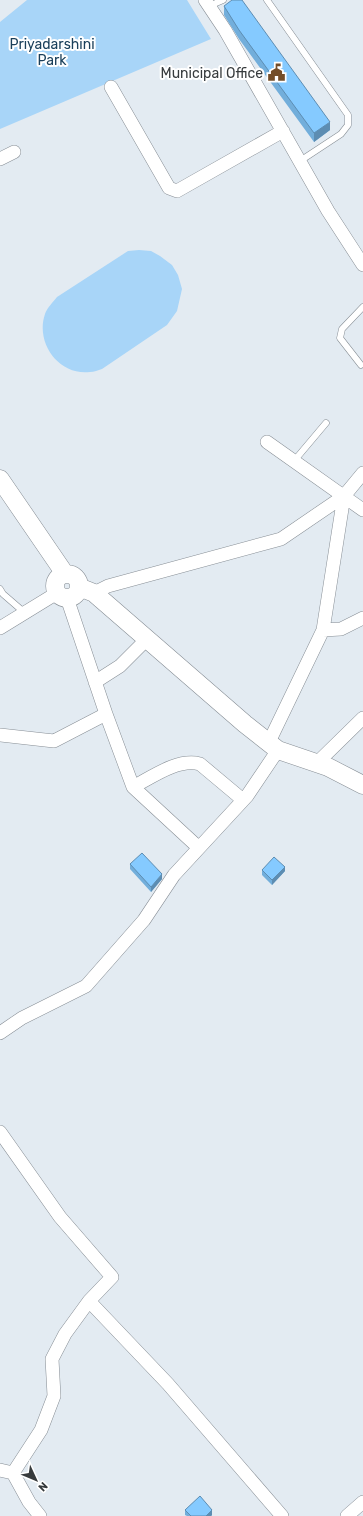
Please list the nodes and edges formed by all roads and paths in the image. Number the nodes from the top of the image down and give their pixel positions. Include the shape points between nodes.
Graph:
1 (223, 0) edge
2 (267, 0) edge
3 (207, 3) edge
4 (111, 87) dead end
5 (283, 131) junction
6 (14, 152) dead end
7 (0, 159) edge
8 (300, 161) junction
9 (363, 265) edge
10 (363, 307) edge
11 (361, 365) dead end
12 (326, 423) dead end
13 (267, 442) dead end
14 (294, 461) junction
15 (363, 473) edge
16 (0, 479) edge
17 (344, 496) junction
18 (363, 510) edge
19 (0, 589) edge
20 (74, 593) junction
21 (25, 613) junction
22 (363, 618) edge
23 (0, 628) edge
24 (323, 630) junction
25 (147, 639) junction
26 (95, 682) junction
27 (106, 714) junction
28 (363, 718) edge
29 (0, 736) edge
30 (274, 746) junction
31 (317, 763) junction
32 (362, 782) edge
33 (133, 786) junction
34 (243, 800) junction
35 (199, 848) junction
36 (0, 1032) edge
37 (0, 1132) edge
38 (89, 1301) junction
39 (6, 1472) edge
40 (363, 1502) edge
41 (40, 1516) edge
42 (282, 1516) edge
43 (347, 1516) edge

1 - 3 lane
2 - 8 lane via 348,115 348,125 341,134
3 - 5 street
4 - 5 street via 169,188 173,190 177,191
5 - 8 street
6 - 7 street
8 - 9 street
10 - 11 lane via 342,329 340,338
12 - 14 lane
13 - 14 street
14 - 17 street
15 - 17 street
16 - 20 main road via 65,574 74,576 79,583
17 - 18 street
17 - 20 street via 281,539
17 - 24 street
19 - 21 lane
20 - 21 street
20 - 25 main road
20 - 26 street
21 - 23 street
22 - 24 street via 341,630
24 - 30 street
25 - 26 street via 120,666
25 - 30 main road
26 - 27 street
27 - 29 street via 54,741
27 - 33 street
28 - 31 street
30 - 31 main road
30 - 34 street
31 - 32 main road
33 - 34 street via 178,764 191,762 200,764
33 - 35 street
34 - 35 street
35 - 36 street via 174,875 144,920 86,986
37 - 38 street via 60,1217 112,1277
38 - 39 street via 65,1334 52,1359 54,1396 41,1430
38 - 42 street via 168,1384
39 - 41 street
40 - 43 street

